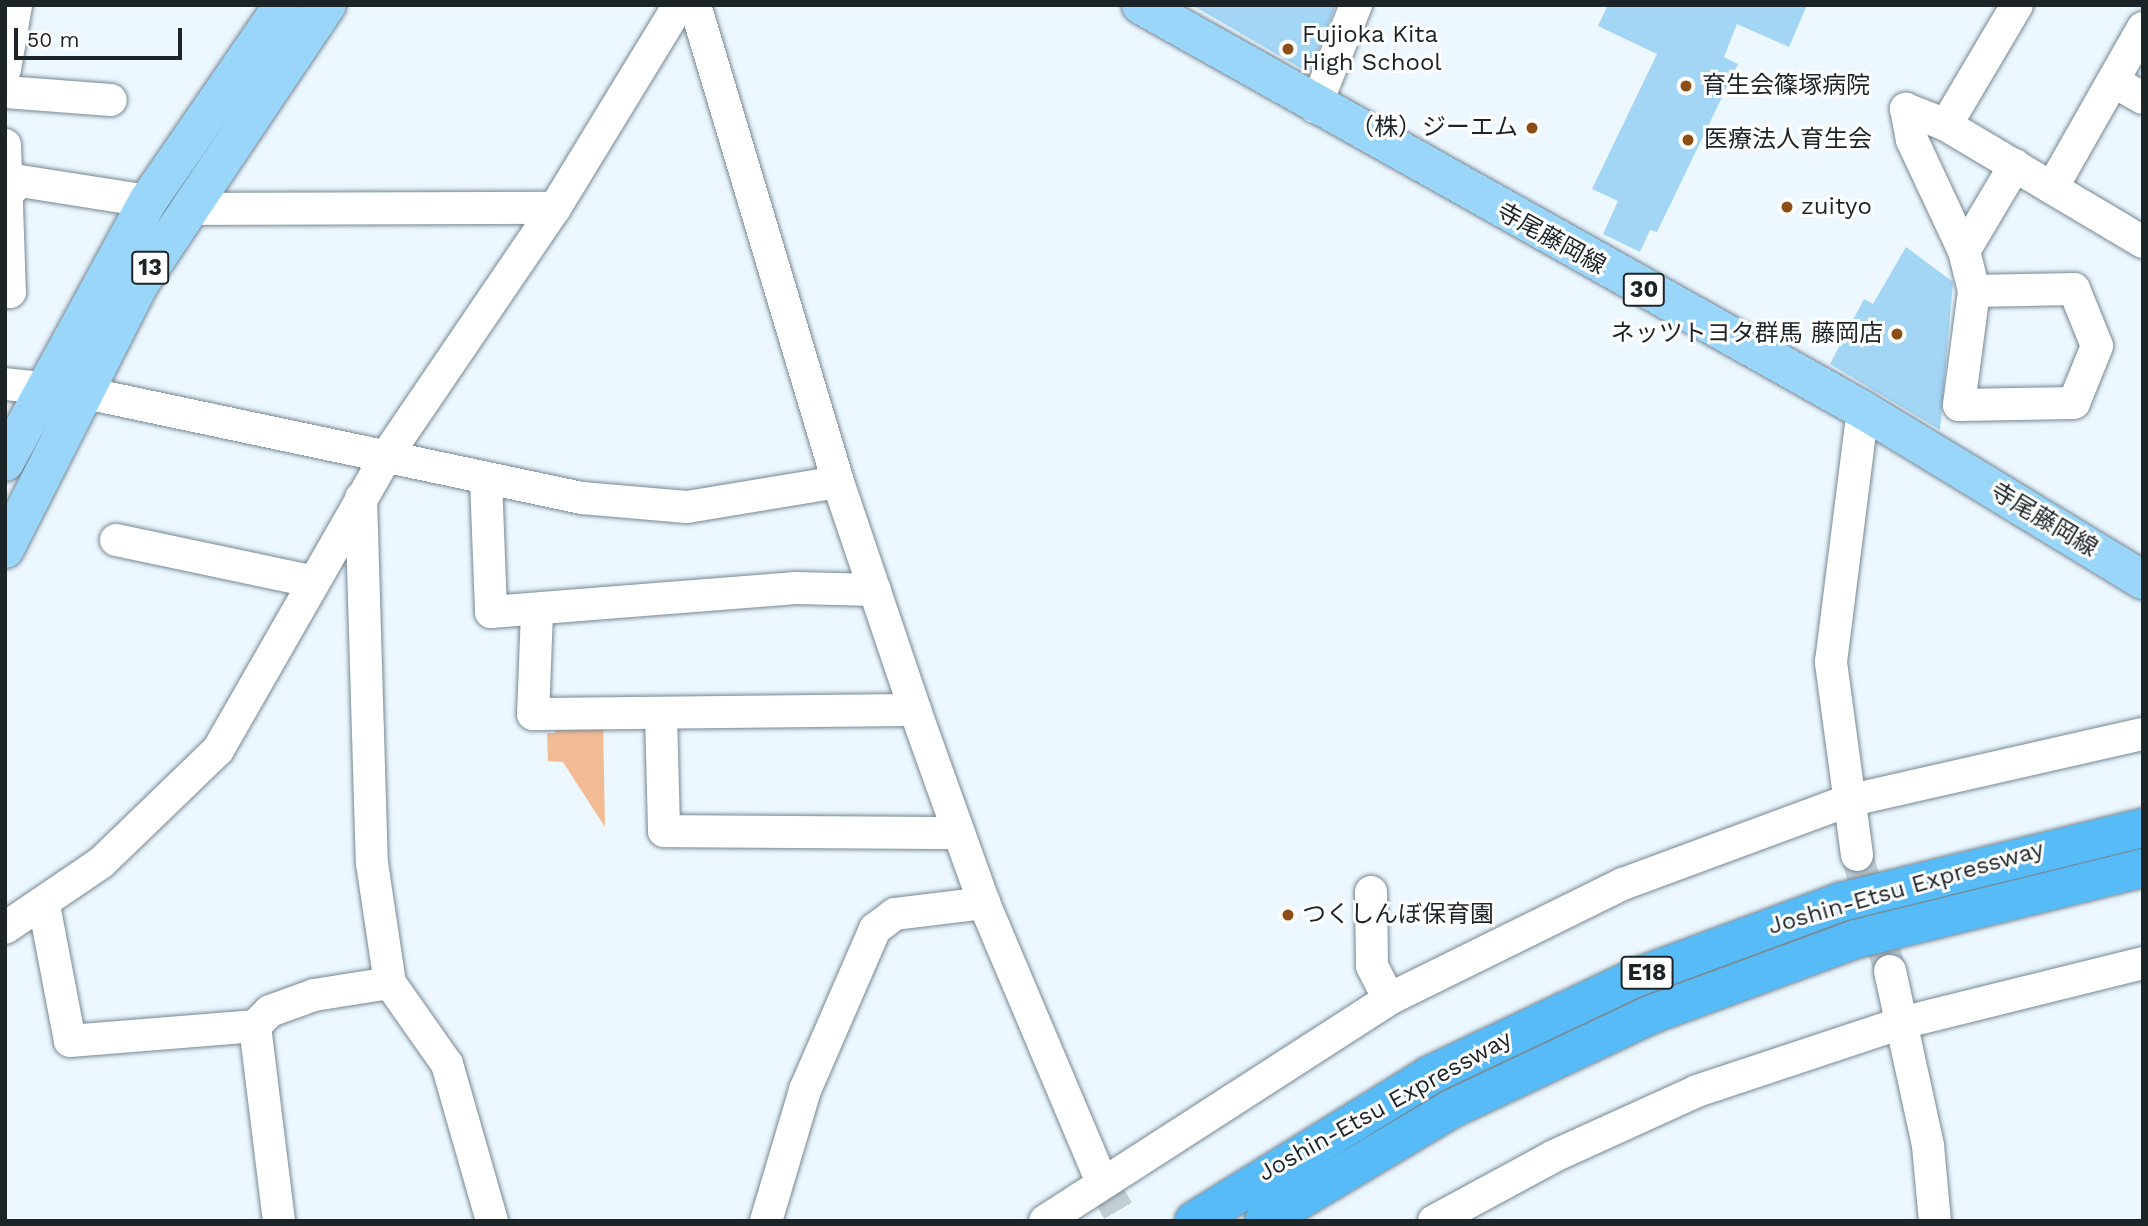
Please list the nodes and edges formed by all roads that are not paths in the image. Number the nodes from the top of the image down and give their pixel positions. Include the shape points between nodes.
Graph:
1 (16, 5) edge
2 (283, 5) edge
3 (327, 5) edge
4 (679, 5) edge
5 (695, 5) edge
6 (1141, 5) edge
7 (1356, 5) edge
8 (2017, 5) edge
9 (2143, 28) edge
10 (5, 69) edge
11 (2113, 81) junction
12 (5, 92) edge
13 (2143, 98) edge
14 (111, 100) dead end
15 (1315, 107) junction
16 (1946, 125) junction
17 (5, 145) edge
18 (2015, 165) junction
19 (2052, 188) junction
20 (8, 193) edge
21 (148, 201) junction
22 (555, 208) junction
23 (187, 209) junction
24 (2143, 242) edge
25 (1964, 251) junction
26 (1974, 291) junction
27 (5, 292) edge
28 (5, 384) edge
29 (44, 385) junction
30 (81, 392) junction
31 (1863, 410) junction
32 (385, 458) junction
33 (5, 462) edge
34 (486, 480) junction
35 (838, 482) junction
36 (361, 498) junction
37 (116, 540) dead end
38 (5, 549) edge
39 (2143, 580) edge
40 (311, 581) junction
41 (875, 590) junction
42 (537, 612) junction
43 (915, 710) junction
44 (661, 714) junction
45 (2143, 734) edge
46 (1847, 801) junction
47 (2143, 828) edge
48 (959, 833) junction
49 (1857, 855) tunnel mouth
50 (2143, 868) edge
51 (1371, 892) dead end
52 (984, 903) junction
53 (44, 905) junction
54 (5, 928) edge
55 (2143, 962) edge
56 (1891, 971) tunnel mouth
57 (390, 983) junction
58 (1389, 999) junction
59 (1901, 1023) junction
60 (255, 1026) junction
61 (1102, 1183) junction
62 (279, 1221) edge
63 (492, 1221) edge
64 (766, 1221) edge
65 (1045, 1221) edge
66 (1194, 1221) edge
67 (1264, 1221) edge
68 (1434, 1221) edge
69 (1935, 1221) edge

1 - 10 street
2 - 21 main road, 13
3 - 23 main road, 13
4 - 22 street
5 - 35 street
6 - 15 main road, 寺尾藤岡線 / 30
7 - 15 street
8 - 16 street
9 - 11 street
11 - 13 street
11 - 19 street
12 - 14 street
15 - 31 main road, 寺尾藤岡線 / 30
16 - 18 street
16 - 25 street via 1906,109 1912,140
17 - 20 street
18 - 19 street
18 - 25 street
19 - 24 street
20 - 21 street via 20,181
20 - 27 street via 10,292
21 - 29 main road, 13
22 - 23 street
22 - 32 street
23 - 30 main road, 13
25 - 26 street
26 - 26 street via 2074,289 2098,346 2074,403 1959,405
28 - 29 street
29 - 30 street
29 - 33 main road, 13
30 - 32 street
30 - 38 main road, 13
31 - 39 main road, 寺尾藤岡線 / 30
31 - 46 street via 1831,662
32 - 34 street
32 - 36 street
34 - 35 street via 687,507
34 - 42 street via 491,612
35 - 41 street
36 - 40 street
36 - 57 street via 372,863
37 - 40 street
40 - 53 street via 218,750 102,862
41 - 42 street via 796,588
41 - 43 street
42 - 44 street via 533,714
43 - 44 street
43 - 48 street
44 - 48 street via 664,831
45 - 46 street
46 - 49 street
46 - 58 street via 1623,884
47 - 66 highway, Joshin-Etsu Expressway / E18 via 1841,902 1635,978 1430,1075
48 - 52 street
50 - 67 highway, Joshin-Etsu Expressway / E18 via 1856,939 1652,1014 1451,1110
51 - 58 street via 1372,966
52 - 61 street
52 - 64 street via 895,914 875,929 805,1090
53 - 54 street
53 - 60 street via 70,1041
55 - 59 street
56 - 59 street
57 - 60 street via 314,995 270,1011
57 - 63 street via 447,1064
58 - 61 street
59 - 68 street via 1697,1091 1554,1156
59 - 69 street via 1928,1146
60 - 62 street
61 - 65 street

